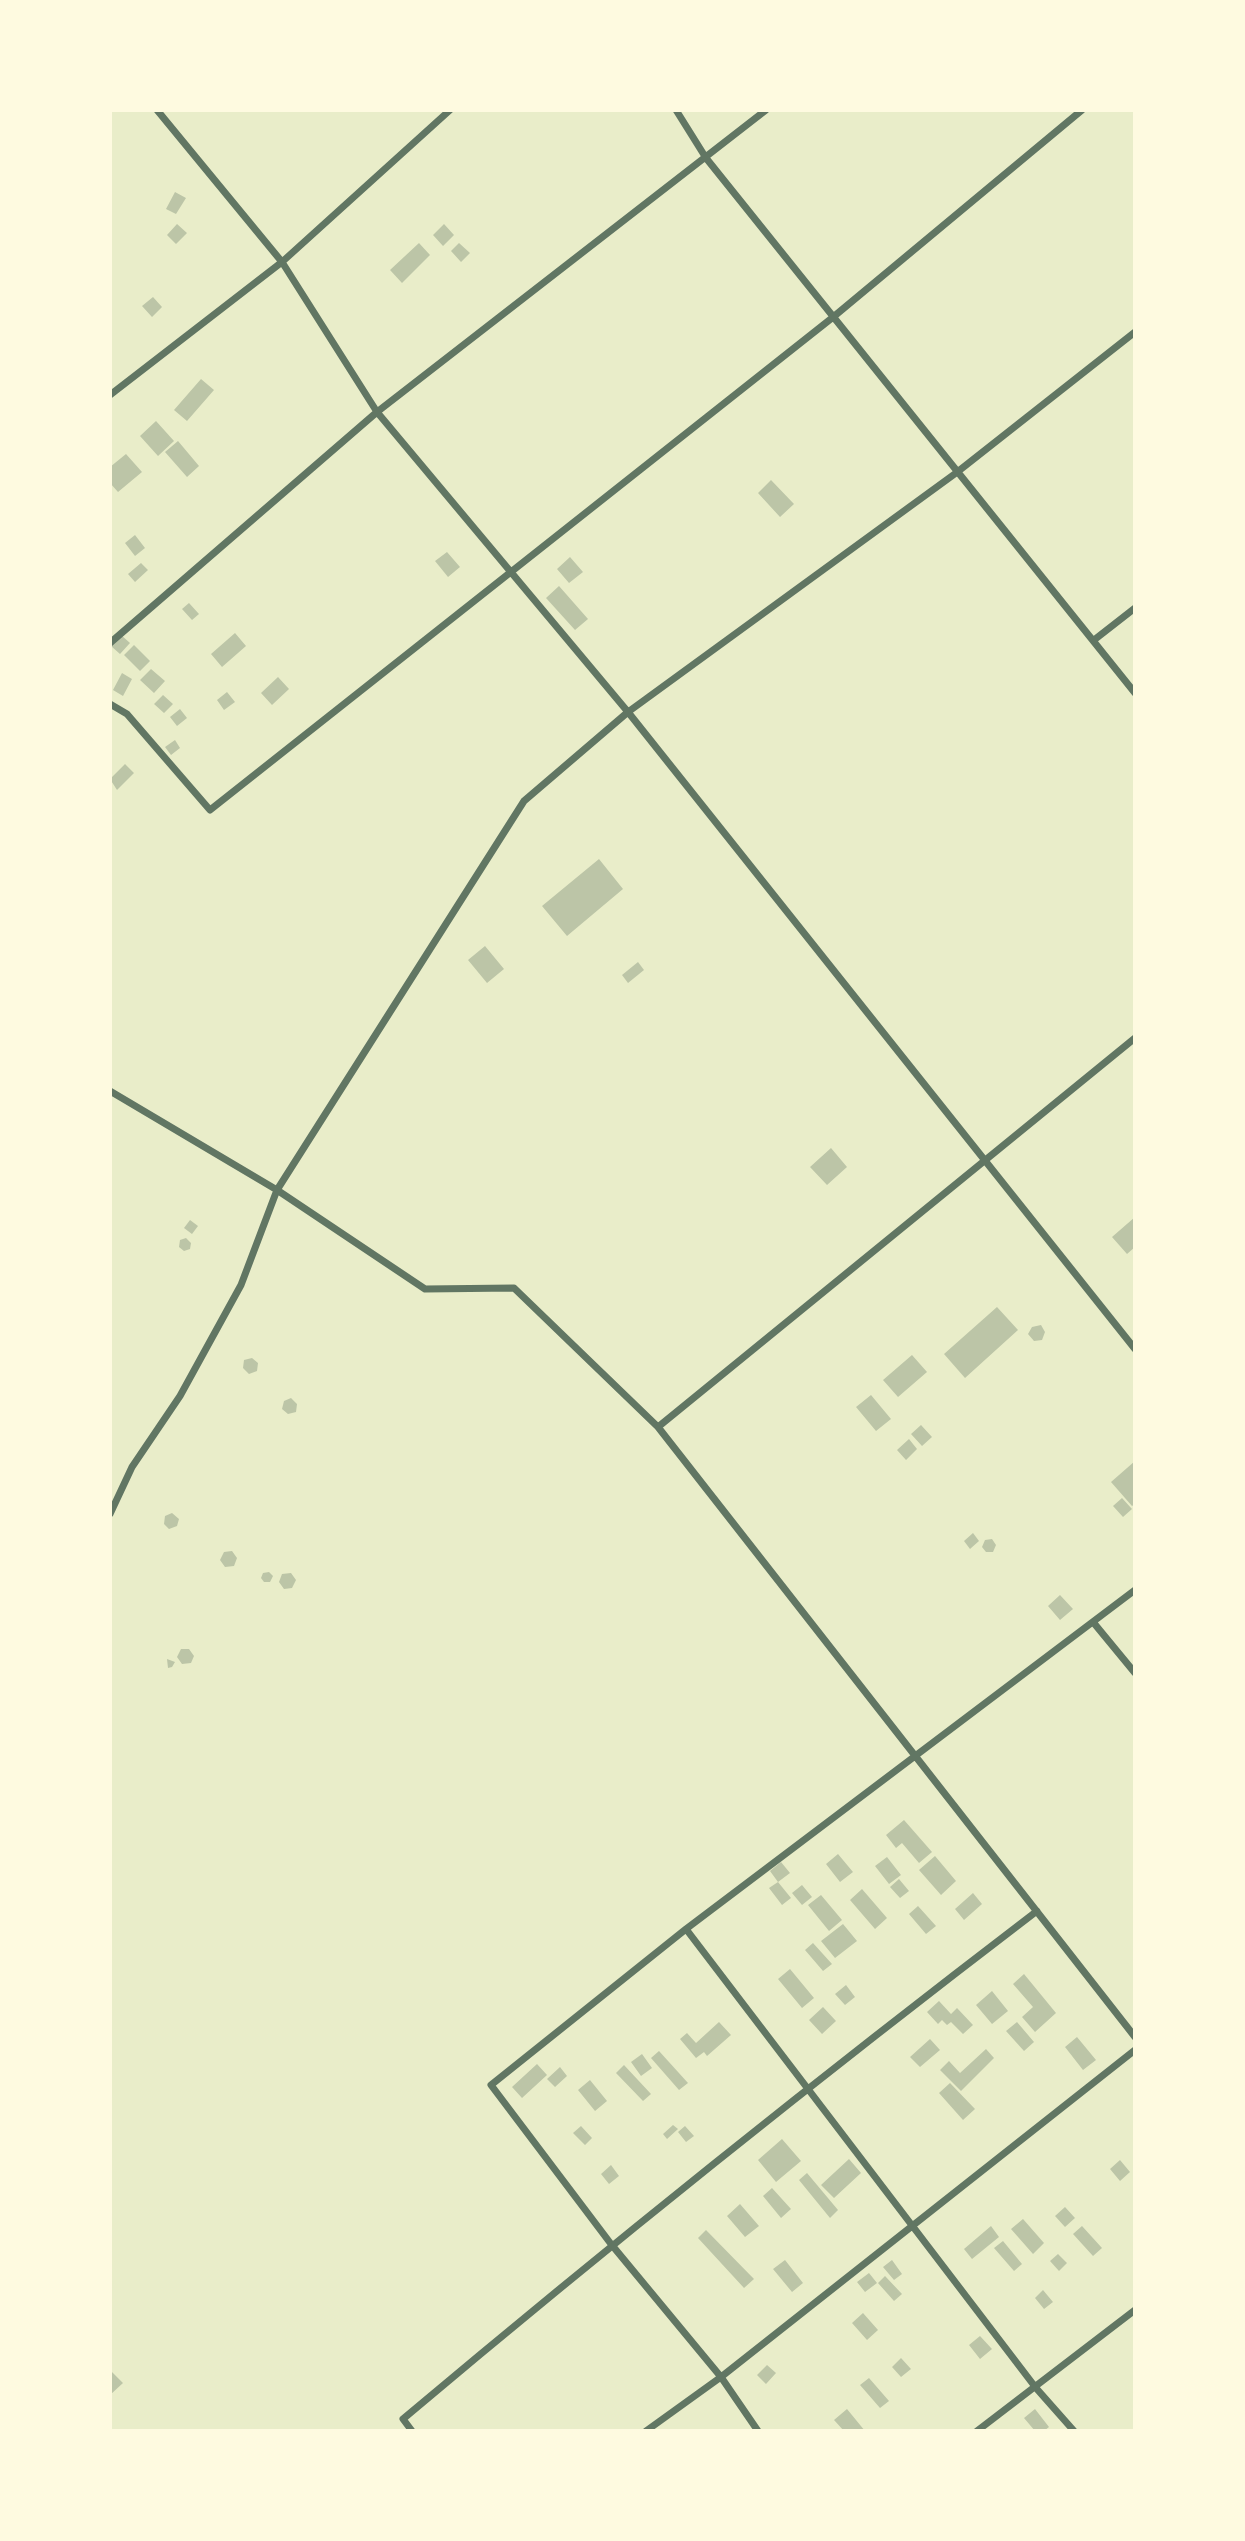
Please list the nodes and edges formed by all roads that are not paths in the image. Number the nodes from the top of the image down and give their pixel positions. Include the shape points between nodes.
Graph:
1 (157, 110) edge
2 (450, 110) edge
3 (677, 110) edge
4 (766, 110) edge
5 (1082, 110) edge
6 (706, 158) junction
7 (282, 262) junction
8 (832, 318) junction
9 (1135, 332) edge
10 (110, 395) edge
11 (377, 412) junction
12 (956, 473) junction
13 (512, 572) junction
14 (1135, 608) edge
15 (1094, 640) junction
16 (110, 643) edge
17 (1135, 693) edge
18 (110, 704) edge
19 (628, 712) junction
20 (1135, 1038) edge
21 (110, 1091) edge
22 (985, 1161) junction
23 (277, 1190) junction
24 (1135, 1349) edge
25 (658, 1427) junction
26 (110, 1514) edge
27 (1135, 1590) edge
28 (1093, 1622) junction
29 (1135, 1673) edge
30 (915, 1755) junction
31 (1037, 1911) junction
32 (686, 1929) junction
33 (1135, 2037) edge
34 (1135, 2050) edge
35 (805, 2088) junction
36 (913, 2225) junction
37 (611, 2244) junction
38 (1135, 2310) edge
39 (721, 2377) junction
40 (1036, 2388) junction
41 (412, 2431) edge
42 (646, 2431) edge
43 (758, 2431) edge
44 (977, 2431) edge
45 (1074, 2431) edge

1 - 7 street
2 - 7 street
3 - 6 street
4 - 6 street
5 - 8 street
6 - 8 street
6 - 11 street
7 - 10 street
7 - 11 street
8 - 12 street
8 - 13 street
9 - 12 street
11 - 13 street
11 - 16 street
12 - 15 street
12 - 19 street
13 - 18 street via 210,810 127,714
13 - 19 street
14 - 15 street
15 - 17 street
19 - 22 street
19 - 23 street via 524,801
20 - 22 street
21 - 23 street
22 - 24 street
22 - 25 street
23 - 25 street via 425,1290 514,1288
23 - 26 street via 242,1285 180,1396 132,1467
25 - 30 street
27 - 28 street
28 - 29 street
28 - 30 street
30 - 31 street
30 - 32 street
31 - 33 street
31 - 35 street
32 - 35 street
32 - 37 street via 491,2085
34 - 36 street
35 - 36 street
35 - 37 street
36 - 39 street
36 - 40 street
37 - 39 street
37 - 41 street via 403,2419
38 - 40 street
39 - 42 street
39 - 43 street
40 - 44 street
40 - 45 street

